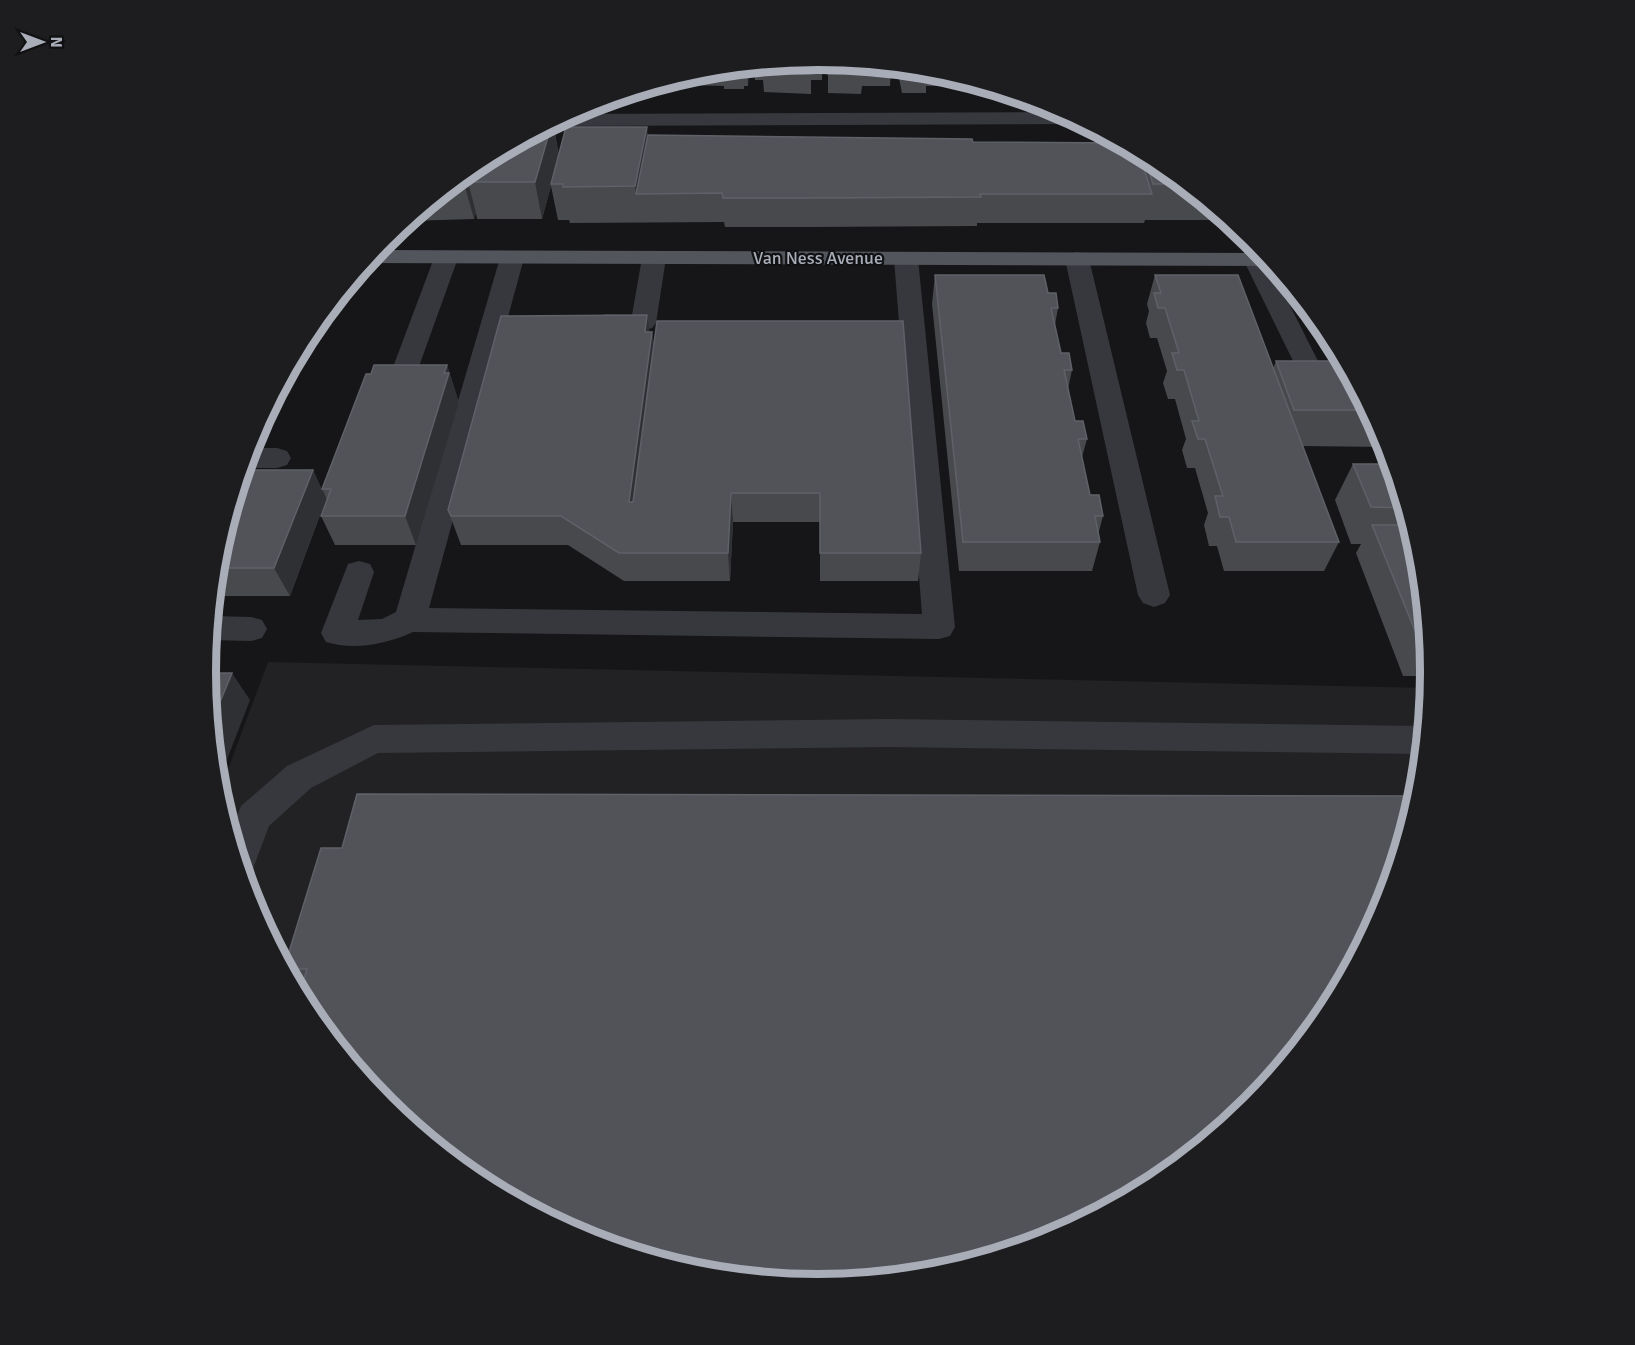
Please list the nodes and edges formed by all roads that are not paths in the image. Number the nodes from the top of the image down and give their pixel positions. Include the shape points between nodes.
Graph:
1 (1052, 118) edge
2 (579, 120) edge
3 (383, 257) edge
4 (446, 258) junction
5 (512, 258) junction
6 (654, 258) junction
7 (906, 259) junction
8 (1077, 259) junction
9 (1255, 260) edge
10 (1266, 272) edge
11 (585, 322) edge
12 (1342, 378) edge
13 (400, 383) edge
14 (255, 458) edge
15 (277, 458) dead end
16 (359, 572) dead end
17 (1154, 595) dead end
18 (410, 620) junction
19 (217, 628) edge
20 (251, 629) dead end
21 (1415, 740) edge
22 (242, 850) edge

1 - 2 lane
3 - 4 main road, Van Ness Avenue
4 - 5 main road, Van Ness Avenue
4 - 13 lane
5 - 6 main road, Van Ness Avenue
5 - 18 lane via 505,322
6 - 7 main road, Van Ness Avenue
6 - 11 lane via 643,322
7 - 8 main road, Van Ness Avenue
7 - 18 lane via 900,331 939,627
8 - 9 main road, Van Ness Avenue
8 - 17 lane
10 - 12 lane via 1310,371
14 - 15 lane
16 - 18 lane via 337,633 386,631
19 - 20 lane
21 - 22 lane via 888,733 374,739 299,777 254,817

